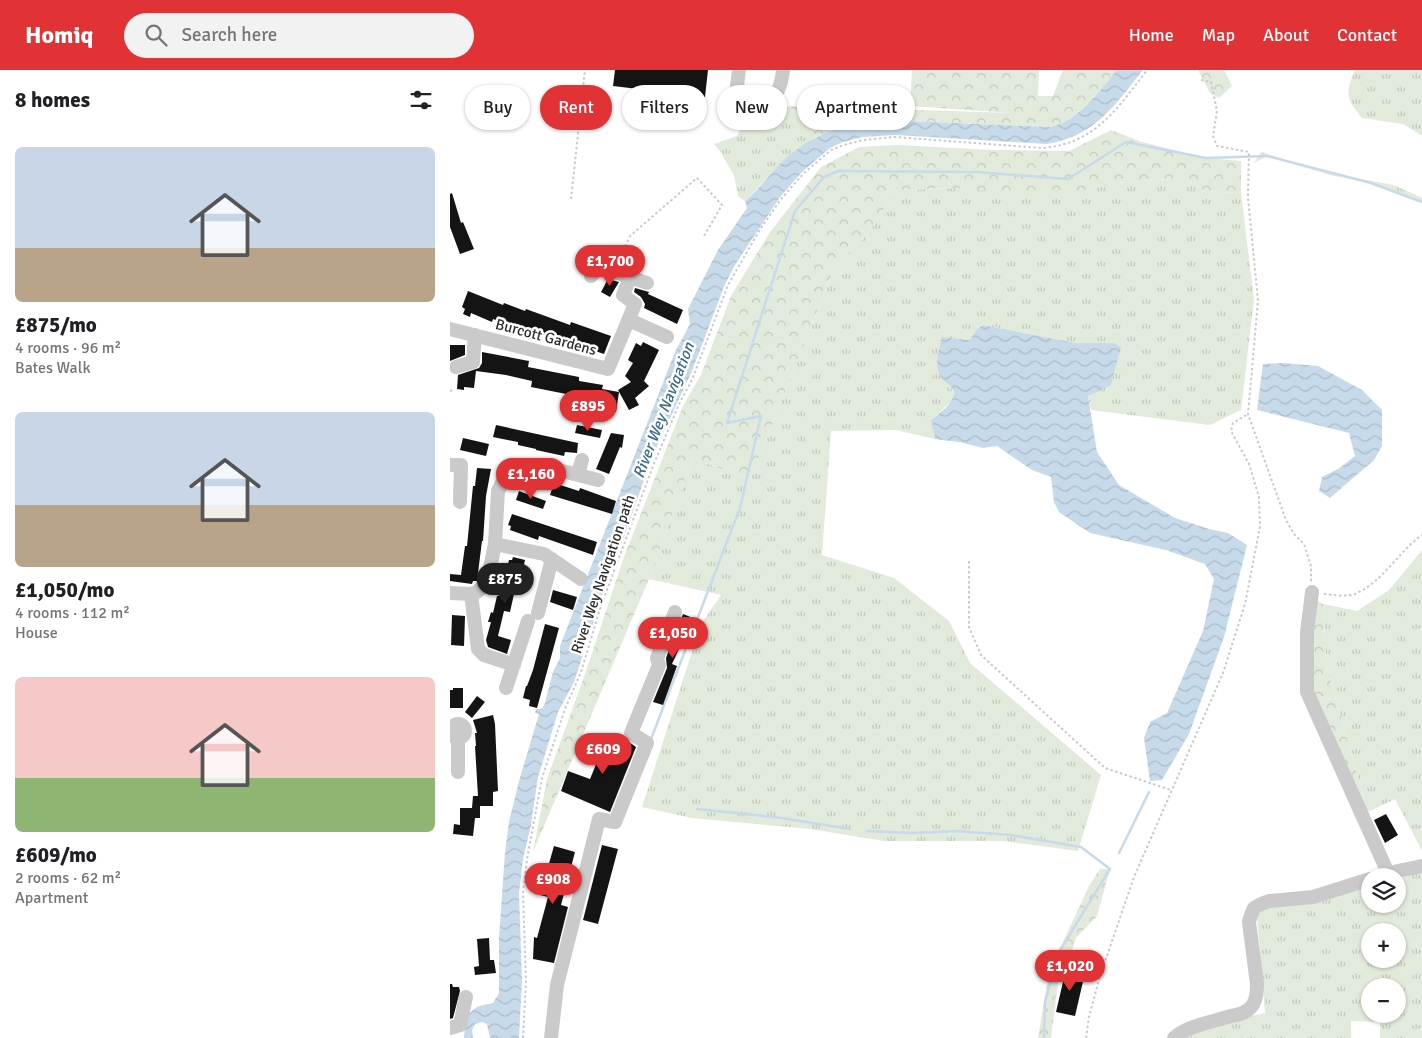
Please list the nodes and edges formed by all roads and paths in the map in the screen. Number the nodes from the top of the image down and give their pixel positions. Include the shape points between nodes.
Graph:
1 (585, 70) edge
2 (739, 70) edge
3 (783, 70) edge
4 (1147, 70) edge
5 (1201, 80) dead end
6 (571, 199) dead end
7 (704, 236) dead end
8 (614, 272) junction
9 (591, 276) dead end
10 (630, 276) junction
11 (647, 283) dead end
12 (630, 319) junction
13 (450, 329) edge
14 (475, 335) junction
15 (667, 337) dead end
16 (456, 367) dead end
17 (1248, 414) junction
18 (582, 460) dead end
19 (450, 464) edge
20 (578, 474) junction
21 (598, 480) dead end
22 (460, 502) dead end
23 (1422, 535) edge
24 (495, 544) junction
25 (552, 559) junction
26 (969, 561) dead end
27 (581, 578) dead end
28 (1312, 592) junction
29 (450, 593) edge
30 (471, 594) junction
31 (675, 612) dead end
32 (514, 665) junction
33 (506, 688) dead end
34 (453, 732) edge
35 (458, 772) dead end
36 (1171, 790) junction
37 (1422, 866) edge
38 (1381, 868) edge
39 (1406, 870) edge
40 (1361, 882) edge
41 (466, 997) dead end
42 (450, 1028) edge
43 (523, 1038) edge
44 (551, 1038) edge
45 (1086, 1038) edge
46 (1174, 1038) edge

1 - 6 path
2 - 3 street via 735,102 771,100 781,82
4 - 43 path, River Wey Navigation path via 1099,127 1080,139 1056,147 894,138 863,140 831,150 798,180 759,231 728,285 692,380 653,466 542,778 523,893 526,982
5 - 17 path via 1211,82 1216,110 1213,136 1217,146 1250,152 1248,197 1258,300
7 - 8 path via 722,205 697,178 630,236
8 - 9 street via 600,267
8 - 10 street
10 - 11 street
10 - 12 street via 623,295 635,304
12 - 14 street, Burcott Gardens via 608,369
12 - 15 street
13 - 14 street, Burcott Gardens
14 - 16 street via 473,362
17 - 28 path via 1286,520 1304,544 1311,566
17 - 36 path via 1233,423 1231,431 1249,464 1259,497 1260,527 1254,564 1223,673
18 - 20 street
19 - 22 street via 461,465
20 - 21 street
20 - 24 street via 539,466 523,466 509,473 498,491
23 - 28 path via 1409,544 1375,582 1354,594
24 - 25 street via 536,552
24 - 30 street via 487,583
25 - 27 street
25 - 32 street
26 - 36 path via 969,627 981,655 1105,768
28 - 38 street via 1307,632 1307,692
29 - 30 street
30 - 32 street via 478,649 484,655
31 - 44 street via 657,658 659,665 631,734 647,743 615,822 599,819 558,976
32 - 33 street
34 - 35 street
36 - 45 path via 1118,921 1100,976
37 - 39 street
40 - 46 street via 1313,897 1269,901 1254,908 1249,922 1257,984 1253,1005 1243,1013 1192,1028
41 - 42 street via 460,1025

